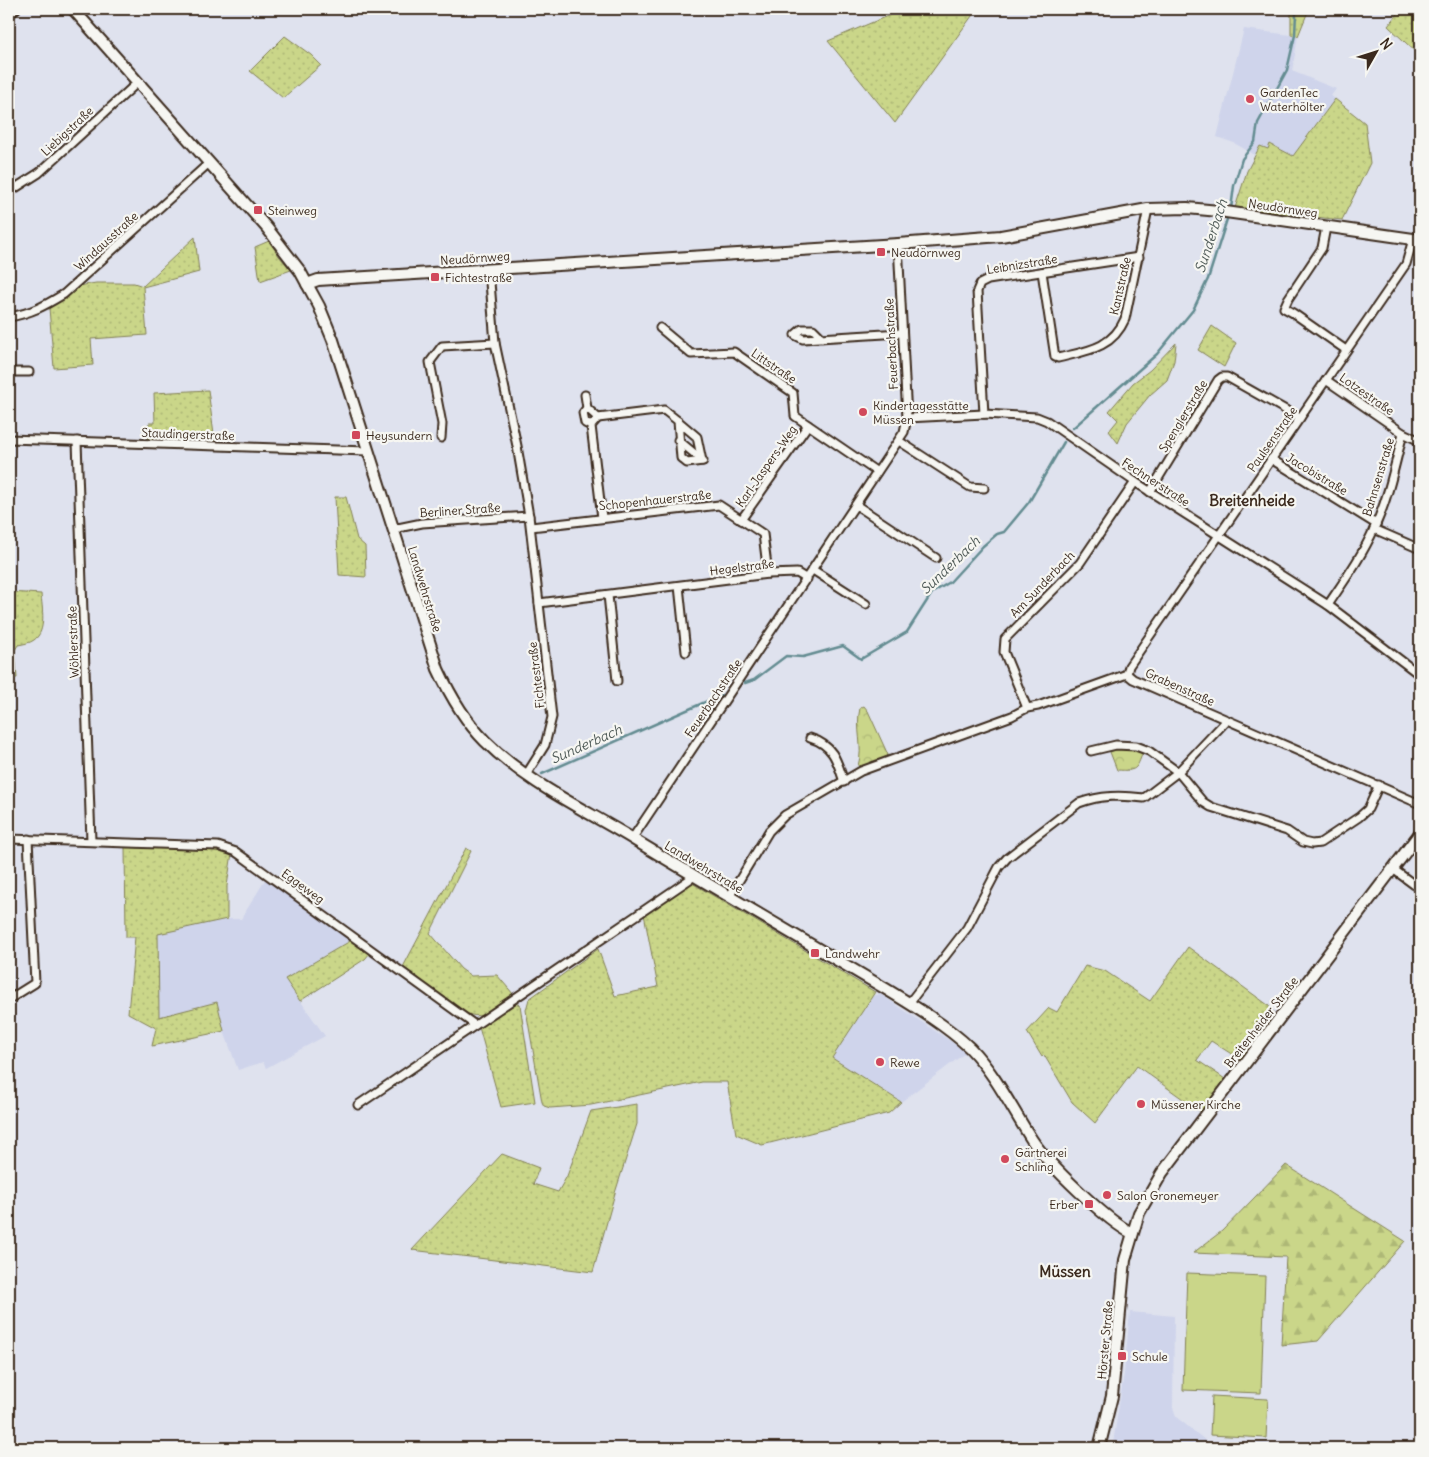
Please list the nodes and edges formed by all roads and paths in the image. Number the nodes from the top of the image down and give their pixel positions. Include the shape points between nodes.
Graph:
1 (16, 9) edge
2 (72, 9) edge
3 (9, 15) edge
4 (137, 82) junction
5 (209, 163) junction
6 (9, 192) edge
7 (1148, 209) junction
8 (1326, 227) junction
9 (1417, 239) edge
10 (898, 244) junction
11 (1138, 257) junction
12 (489, 270) junction
13 (1042, 272) junction
14 (308, 284) junction
15 (9, 317) edge
16 (660, 328) dead end
17 (902, 333) junction
18 (822, 338) dead end
19 (495, 343) junction
20 (1346, 350) junction
21 (9, 372) edge
22 (29, 372) dead end
23 (1326, 380) junction
24 (585, 396) dead end
25 (587, 408) junction
26 (984, 414) junction
27 (598, 418) junction
28 (907, 418) junction
29 (1300, 418) junction
30 (678, 421) junction
31 (808, 425) junction
32 (590, 426) junction
33 (1403, 433) junction
34 (694, 434) junction
35 (441, 438) dead end
36 (9, 439) edge
37 (678, 440) junction
38 (77, 441) junction
39 (899, 441) junction
40 (1420, 441) edge
41 (685, 445) junction
42 (367, 451) junction
43 (702, 460) junction
44 (1272, 460) junction
45 (877, 472) junction
46 (1135, 482) junction
47 (984, 488) dead end
48 (1150, 492) junction
49 (856, 504) junction
50 (530, 516) junction
51 (602, 518) junction
52 (741, 520) junction
53 (1375, 526) junction
54 (531, 527) junction
55 (393, 529) junction
56 (1218, 536) junction
57 (1420, 549) edge
58 (936, 558) dead end
59 (813, 570) junction
60 (768, 574) junction
61 (807, 578) junction
62 (679, 586) junction
63 (608, 595) junction
64 (539, 603) junction
65 (866, 604) dead end
66 (1328, 605) junction
67 (686, 652) dead end
68 (1127, 674) junction
69 (1420, 675) edge
70 (617, 681) dead end
71 (1027, 708) junction
72 (1227, 720) junction
73 (810, 738) dead end
74 (1090, 751) dead end
75 (1178, 772) junction
76 (526, 775) junction
77 (844, 782) junction
78 (1379, 786) junction
79 (1420, 804) edge
80 (1420, 833) edge
81 (632, 838) junction
82 (9, 839) edge
83 (28, 839) junction
84 (91, 841) junction
85 (1393, 869) junction
86 (693, 877) junction
87 (1420, 889) edge
88 (729, 897) junction
89 (11, 998) dead end
90 (909, 1003) junction
91 (475, 1025) junction
92 (358, 1105) dead end
93 (1132, 1233) junction
94 (1098, 1448) edge

1 - 3 street
2 - 4 street
4 - 5 street
4 - 6 street, Liebigstraße via 38,173
5 - 14 street via 267,228
5 - 15 street, Windausstraße via 64,294 40,309
7 - 8 street, Neudörnweg via 1187,208
7 - 10 street, Neudörnweg via 1001,236
7 - 11 street, Kantstraße
8 - 9 street, Neudörnweg
8 - 20 street via 1322,248 1284,308
9 - 20 street, Paulsenstraße via 1406,264
10 - 12 street, Neudörnweg
10 - 17 street, Feuerbachstraße
11 - 13 street, Leibnizstraße
11 - 13 street, Kantstraße via 1125,319 1117,333 1099,348 1058,358 1053,354
12 - 14 street, Neudörnweg via 318,280
12 - 19 street, Fichtestraße
13 - 26 street, Leibnizstraße via 988,280 978,286
14 - 42 street via 333,340
16 - 31 street, Littstraße via 691,354 734,352 794,393 795,416
17 - 18 street
17 - 28 street, Feuerbachstraße
19 - 35 street via 442,346 430,362 442,424
19 - 50 street, Fichtestraße
20 - 23 street, Paulsenstraße
21 - 22 street
23 - 29 street, Paulsenstraße
23 - 33 street, Lotzestraße
24 - 25 street
25 - 27 street
25 - 32 street via 585,423
26 - 28 street, Fechnerstraße
26 - 46 street, Fechnerstraße via 1037,417 1047,421
27 - 30 street via 664,410
27 - 32 street
28 - 39 street, Feuerbachstraße
29 - 44 street, Paulsenstraße
29 - 48 street, Spenglerstraße via 1222,377
30 - 34 street
30 - 37 street
31 - 45 street, Littstraße
31 - 52 street, Karl-Jaspers-Weg
32 - 51 street
33 - 40 street, Lotzestraße
33 - 53 street, Bahnsenstraße via 1391,482
34 - 41 street
34 - 43 street
36 - 38 street, Staudingerstraße
37 - 41 street
37 - 43 street via 681,458 687,463
38 - 42 street, Staudingerstraße
38 - 84 street, Wöhlerstraße
39 - 45 street, Feuerbachstraße
39 - 47 street via 970,487
41 - 43 street
42 - 55 street, Landwehrstraße
44 - 53 street, Jacobistraße
44 - 56 street, Paulsenstraße
45 - 49 street, Feuerbachstraße
46 - 48 street, Fechnerstraße
46 - 71 street, Am Sunderbach via 1080,563 1005,639 1004,652
48 - 56 street, Fechnerstraße
49 - 58 street
49 - 59 street, Feuerbachstraße
50 - 54 street, Fichtestraße
50 - 55 street, Berliner Straße via 422,523
51 - 52 street, Schopenhauerstraße via 719,505
51 - 54 street, Schopenhauerstraße
52 - 60 street, Schopenhauerstraße via 763,534
53 - 57 street, Jacobistraße
53 - 66 street, Bahnsenstraße
54 - 64 street, Fichtestraße
55 - 76 street, Landwehrstraße via 432,653 448,691 484,740
56 - 66 street, Fechnerstraße
56 - 68 street, Paulsenstraße via 1129,666
59 - 61 street, Feuerbachstraße
59 - 65 street
60 - 61 street, Hegelstraße via 797,573
60 - 62 street, Hegelstraße
61 - 81 street, Feuerbachstraße
62 - 63 street, Hegelstraße
62 - 67 street
63 - 64 street, Hegelstraße
63 - 70 street
64 - 76 street, Fichtestraße via 552,717 544,745
66 - 69 street, Fechnerstraße
68 - 71 street, Grabenstraße
68 - 72 street, Grabenstraße
71 - 77 street, Grabenstraße via 861,771
72 - 75 street
72 - 78 street, Grabenstraße
73 - 77 street via 822,742 838,761
74 - 75 street via 1136,746 1149,751
75 - 78 street via 1211,807 1287,831 1312,844 1320,843 1359,817 1368,809
75 - 90 street via 1144,798 1109,796 1079,804 1007,858 967,928
76 - 81 street, Landwehrstraße
77 - 88 street, Grabenstraße via 776,823
78 - 79 street, Grabenstraße
80 - 85 street, Breitenheider Straße
81 - 86 street, Landwehrstraße
82 - 83 street, Eggeweg
83 - 84 street, Eggeweg
83 - 89 street via 35,983
84 - 91 street, Eggeweg via 218,846 236,852
85 - 87 street
85 - 93 street, Breitenheider Straße via 1162,1173 1140,1210
86 - 88 street, Landwehrstraße
86 - 91 street
88 - 90 street, Landwehrstraße
90 - 93 street, Landwehrstraße via 970,1048 994,1078 1044,1155 1095,1205
91 - 92 street
93 - 94 street, Hörster Straße via 1122,1283 1112,1396

